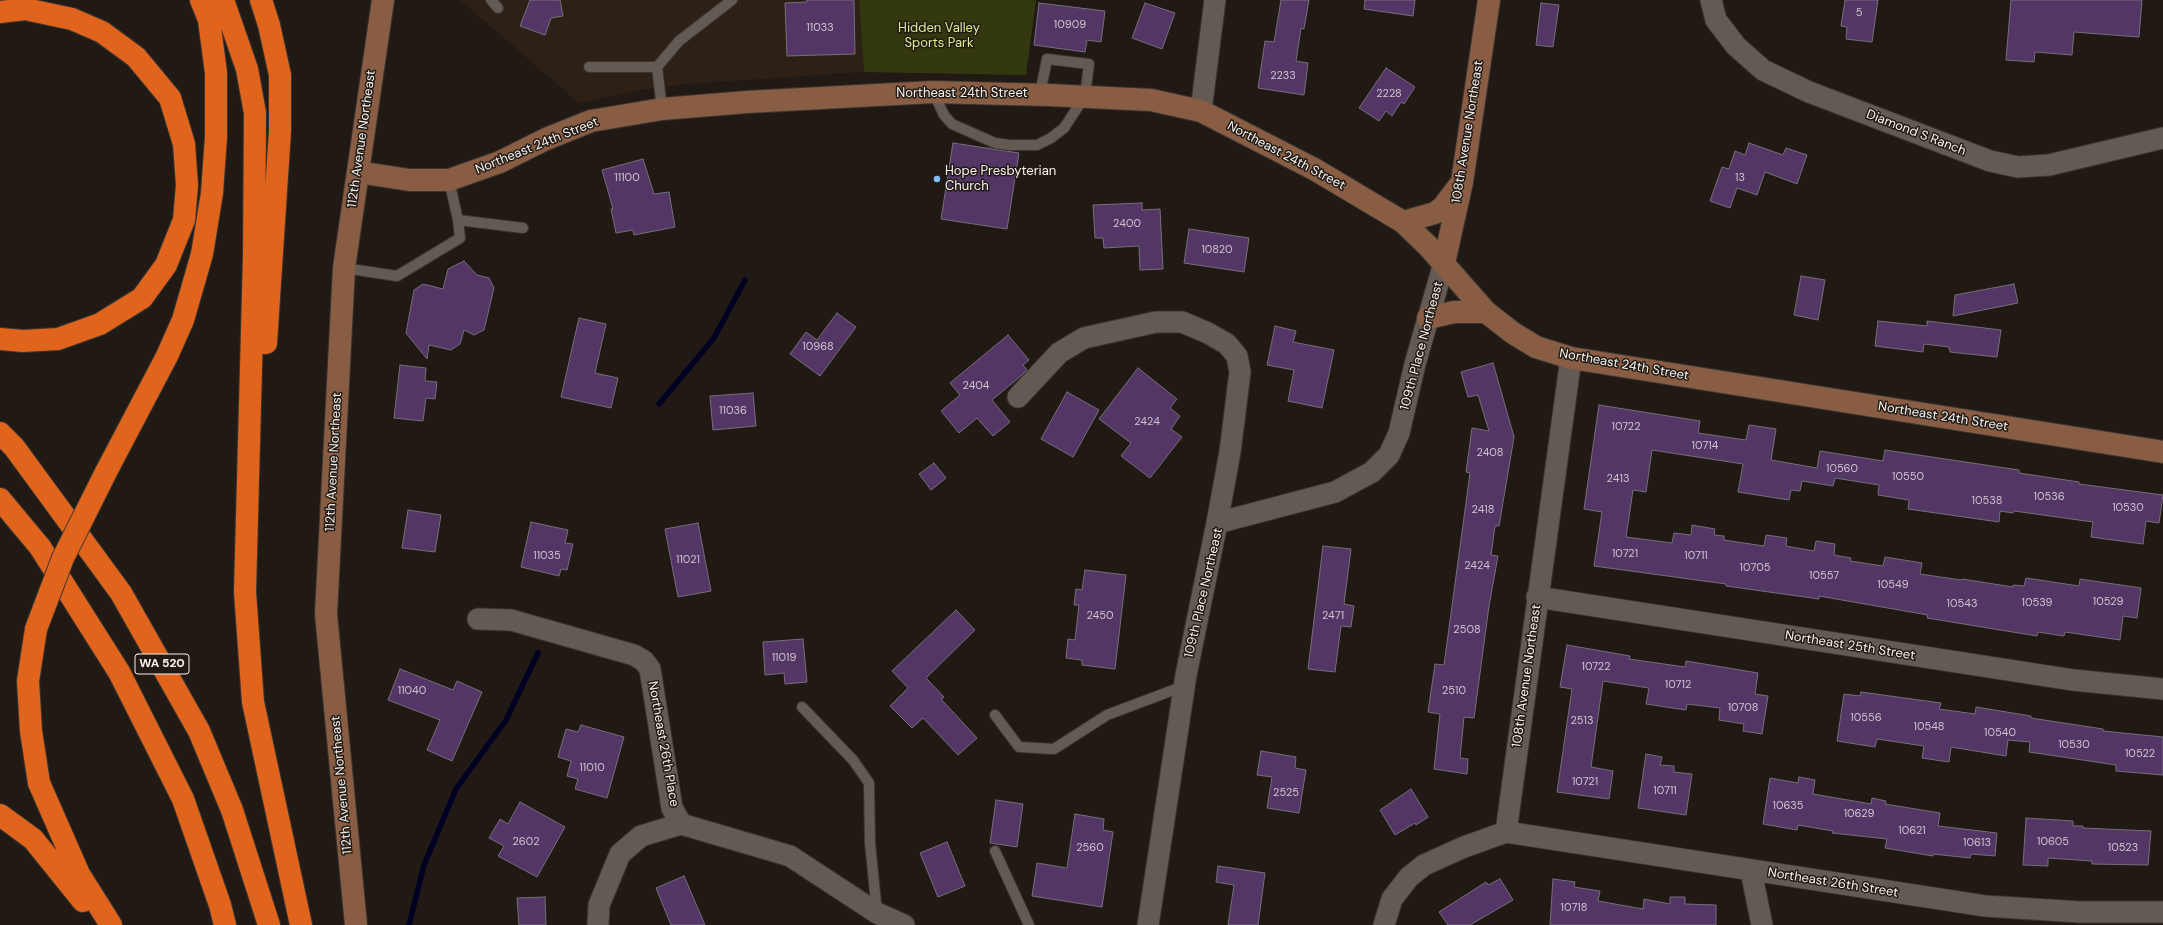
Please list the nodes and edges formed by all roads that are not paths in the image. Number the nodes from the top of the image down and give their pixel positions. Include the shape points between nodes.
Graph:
1 (201, 0) edge
2 (261, 0) edge
3 (383, 0) edge
4 (491, 0) edge
5 (732, 0) edge
6 (1215, 0) edge
7 (1489, 0) edge
8 (1711, 0) edge
9 (226, 5) edge
10 (498, 8) dead end
11 (0, 12) edge
12 (589, 67) dead end
13 (657, 67) junction
14 (933, 92) junction
15 (1040, 94) junction
16 (1085, 96) junction
17 (662, 109) junction
18 (1201, 111) junction
19 (2163, 138) edge
20 (358, 172) junction
21 (448, 180) junction
22 (1462, 182) junction
23 (458, 220) junction
24 (1403, 222) junction
25 (523, 228) dead end
26 (1444, 263) junction
27 (344, 268) junction
28 (1486, 312) junction
29 (1428, 318) junction
30 (0, 339) edge
31 (1571, 358) junction
32 (1018, 397) dead end
33 (0, 433) edge
34 (2163, 452) edge
35 (0, 499) edge
36 (1217, 523) junction
37 (248, 524) junction
38 (1537, 597) junction
39 (478, 619) dead end
40 (1184, 686) junction
41 (2163, 689) edge
42 (802, 707) dead end
43 (995, 715) dead end
44 (0, 815) edge
45 (681, 824) junction
46 (1506, 832) junction
47 (995, 851) dead end
48 (1751, 870) junction
49 (2163, 912) edge
50 (877, 913) junction
51 (2079, 918) edge
52 (101, 925) edge
53 (111, 925) edge
54 (225, 925) edge
55 (269, 925) edge
56 (301, 925) edge
57 (356, 925) edge
58 (598, 925) edge
59 (904, 925) edge
60 (1029, 925) edge
61 (1148, 925) edge
62 (1384, 925) edge
63 (1762, 925) edge

1 - 53 highway, bridge via 209,20 216,73 216,137 212,194 202,254 180,326 167,356 63,558 36,629 28,681 31,731 39,783 79,874
2 - 37 highway via 280,75 280,131 268,313
3 - 20 main road, 112th Avenue Northeast
4 - 10 lane
5 - 13 lane via 679,41
6 - 18 street
7 - 22 main road, 108th Avenue Northeast
8 - 19 street, Diamond S Ranch via 1716,20 1736,46 1763,70 1809,92 1990,161 2018,166 2049,165
9 - 37 highway via 247,69 255,113
11 - 30 highway via 25,9 72,19 102,32 136,57 170,98 184,144 187,185 184,220 166,265 142,298 100,324 58,338 23,341
12 - 13 lane
13 - 17 lane
14 - 15 main road, Northeast 24th Street
14 - 16 lane via 944,115 952,124 978,136 1009,145 1037,145 1051,138 1064,128
14 - 17 main road, Northeast 24th Street
15 - 16 main road, Northeast 24th Street
15 - 16 lane via 1047,59 1089,64
16 - 18 main road, Northeast 24th Street via 1151,100
17 - 21 main road, Northeast 24th Street via 591,121 546,139 500,162
18 - 24 main road, Northeast 24th Street via 1314,169
20 - 21 main road, Northeast 24th Street via 409,180
20 - 27 main road, 112th Avenue Northeast
21 - 23 lane
22 - 24 main road via 1443,207 1435,213
22 - 26 main road, 108th Avenue Northeast
23 - 25 lane
23 - 27 lane via 460,238 397,276
24 - 26 main road, Northeast 24th Street
26 - 28 main road, Northeast 24th Street
26 - 29 street, 109th Place Northeast
27 - 57 main road, 112th Avenue Northeast via 326,614
28 - 29 main road via 1454,312
28 - 31 main road, Northeast 24th Street via 1536,347
29 - 36 street, 109th Place Northeast via 1399,433 1389,455 1372,472 1335,492
31 - 34 main road, Northeast 24th Street
31 - 38 street, 108th Avenue Northeast
32 - 36 street via 1059,353 1084,338 1156,322 1182,322 1227,344 1237,356 1240,372 1230,452
33 - 55 highway, WA 520 via 14,447 122,593 199,731 232,810
35 - 54 highway, WA 520 via 40,547 119,672 183,799
36 - 40 street, 109th Place Northeast
37 - 56 highway via 245,592 253,702
38 - 41 street, Northeast 25th Street via 2073,680
38 - 46 street, 108th Avenue Northeast
39 - 45 street, Northeast 26th Place via 511,620 644,660 650,669 672,808
40 - 43 lane via 1107,715 1054,749 1019,747
40 - 61 street, 109th Place Northeast
42 - 50 lane via 853,760 869,783 870,843
44 - 52 highway via 33,839
45 - 50 street, Northeast 26th Place via 790,856
45 - 58 street via 641,836 620,854 599,905
46 - 48 street, Northeast 26th Street
46 - 62 street via 1424,865 1409,877 1392,899
47 - 60 lane
48 - 51 street, Northeast 26th Street
48 - 63 street
49 - 51 street, Northeast 26th Street
50 - 59 street, Northeast 26th Place

